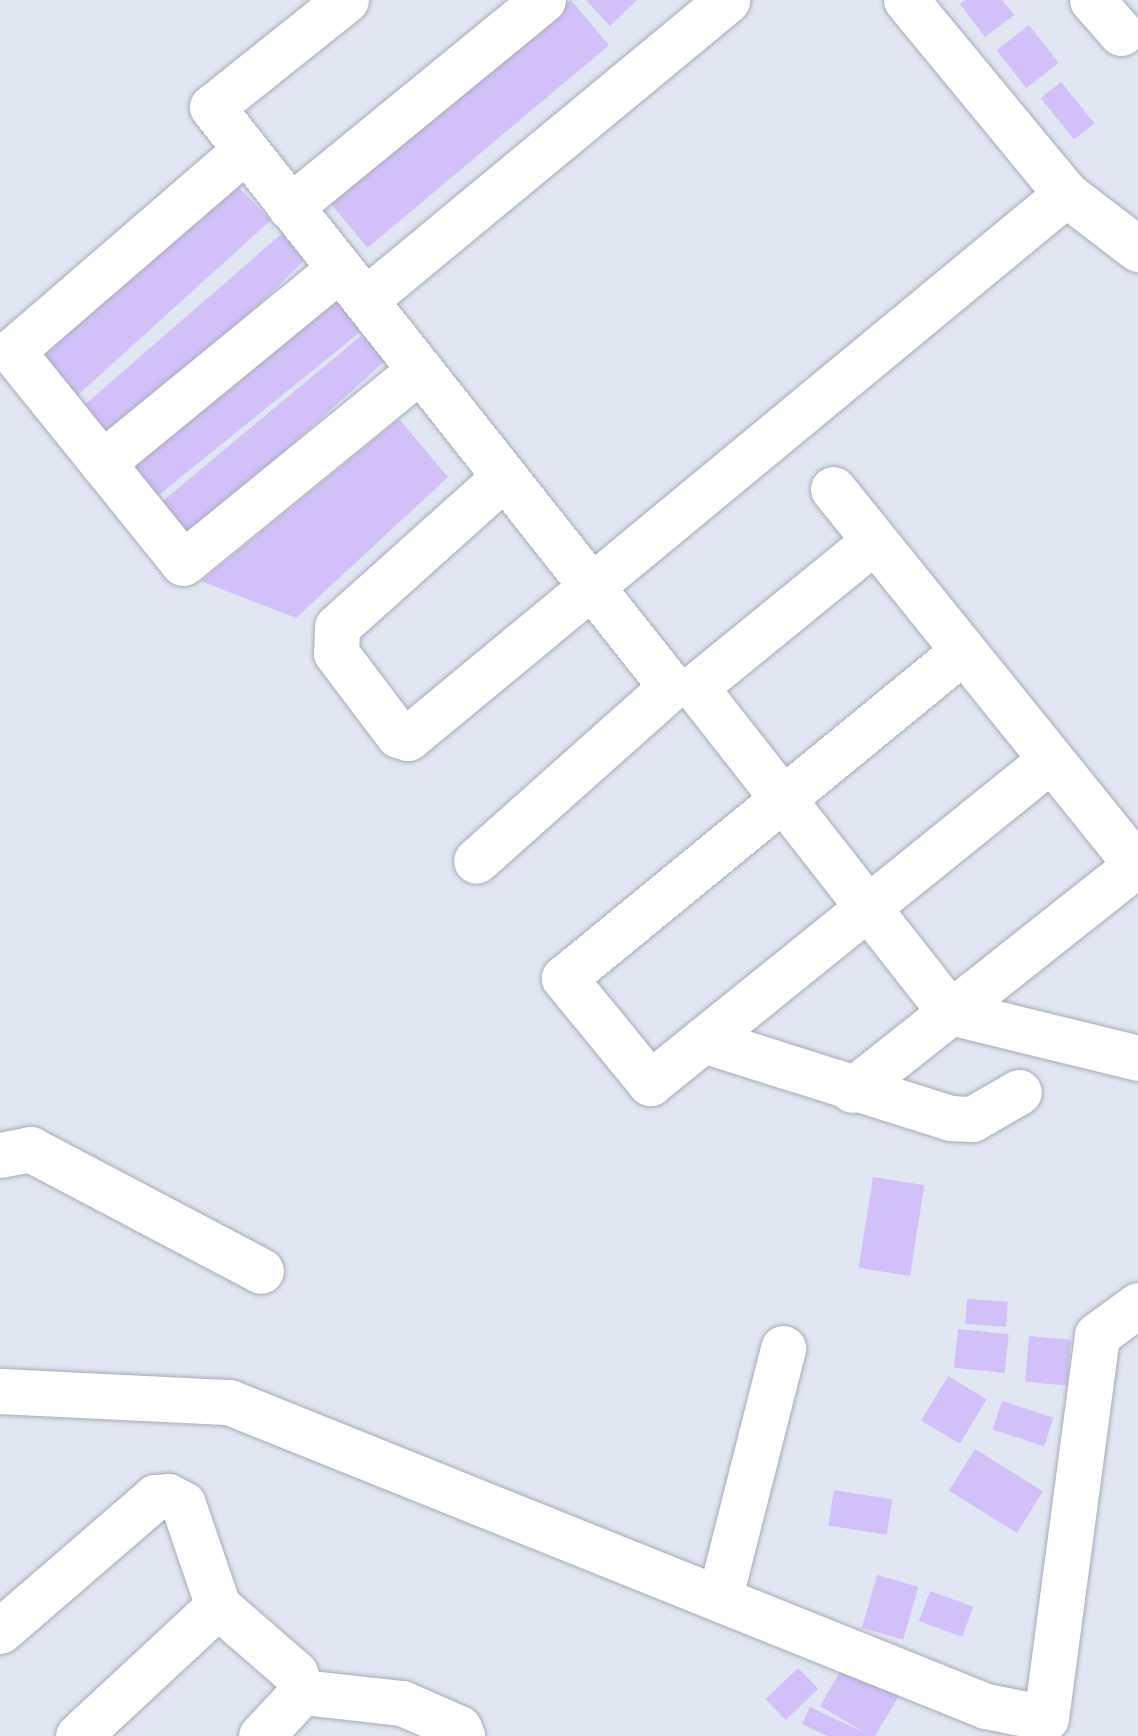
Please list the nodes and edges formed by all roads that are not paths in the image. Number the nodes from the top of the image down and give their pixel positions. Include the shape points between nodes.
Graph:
1 (346, 0) edge
2 (543, 0) edge
3 (727, 0) edge
4 (906, 0) edge
5 (246, 150) junction
6 (1066, 194) junction
7 (290, 207) junction
8 (1138, 249) edge
9 (352, 284) junction
10 (420, 370) junction
11 (102, 462) junction
12 (504, 477) junction
13 (833, 489) dead end
14 (874, 540) junction
15 (588, 584) junction
16 (962, 650) junction
17 (1049, 761) junction
18 (783, 798) junction
19 (476, 862) dead end
20 (868, 907) junction
21 (950, 1012) junction
22 (703, 1040) junction
23 (1138, 1058) edge
24 (852, 1090) junction
25 (1018, 1092) dead end
26 (0, 1156) edge
27 (261, 1271) dead end
28 (1138, 1305) edge
29 (783, 1348) dead end
30 (0, 1390) edge
31 (720, 1596) junction
32 (218, 1606) junction
33 (0, 1632) edge
34 (302, 1692) junction
35 (1046, 1727) edge
36 (78, 1736) edge
37 (261, 1736) edge
38 (462, 1736) edge

1 - 5 street via 212,107
2 - 7 street
3 - 9 street
4 - 6 street
5 - 7 street
5 - 11 street via 12,351
6 - 8 street
6 - 15 street
7 - 9 street
9 - 10 street
9 - 11 street
10 - 11 street via 183,563
10 - 12 street
12 - 15 street
12 - 15 street via 337,627 336,654 390,727 408,738
13 - 14 street
14 - 16 street
14 - 18 street via 695,687
15 - 19 street via 671,687
16 - 17 street
16 - 18 street
17 - 20 street
17 - 21 street via 1136,865
18 - 20 street
18 - 22 street via 564,978 650,1083
20 - 21 street
20 - 22 street
21 - 23 street
21 - 24 street
22 - 24 street
24 - 25 street via 972,1119
26 - 27 street via 30,1149
28 - 35 street via 1097,1335
29 - 31 street
30 - 31 street via 230,1402
31 - 35 street
32 - 33 street via 184,1504 155,1497
32 - 34 street via 281,1658
32 - 36 street
34 - 37 street
34 - 38 street via 402,1703 459,1728

